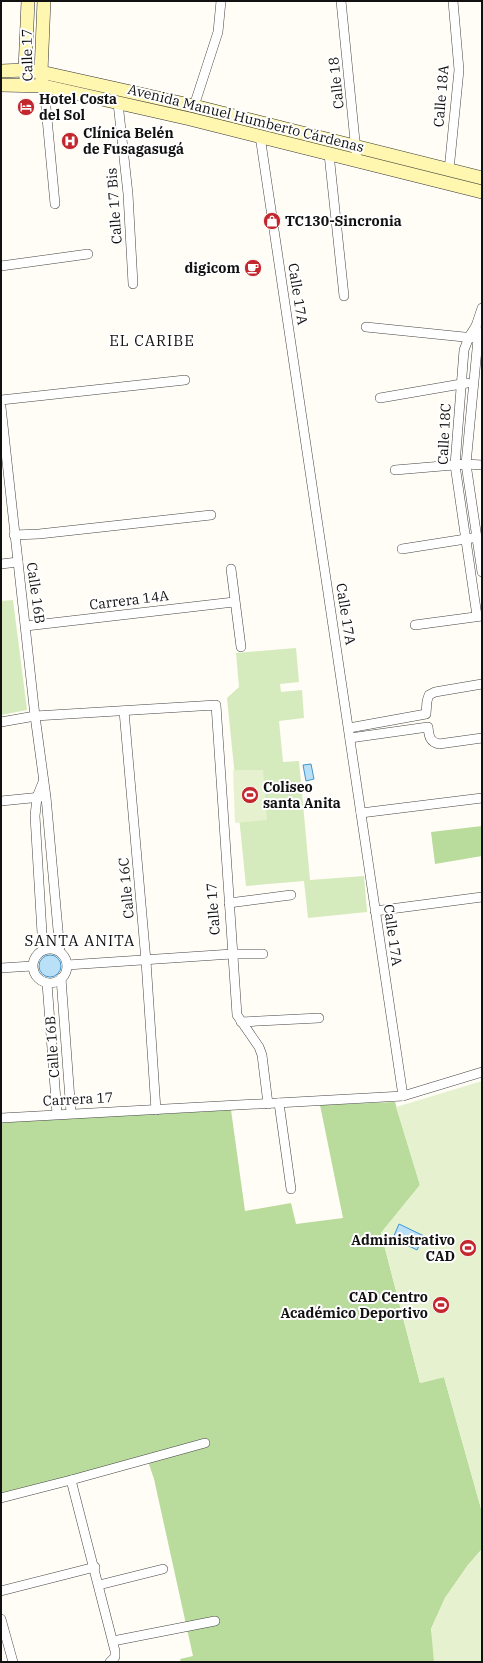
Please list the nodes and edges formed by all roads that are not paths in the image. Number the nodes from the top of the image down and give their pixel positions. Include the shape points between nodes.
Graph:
1 (28, 1) edge
2 (44, 1) edge
3 (221, 1) edge
4 (341, 1) edge
5 (453, 1) edge
6 (24, 70) junction
7 (1, 71) edge
8 (41, 72) junction
9 (27, 84) junction
10 (1, 85) edge
11 (44, 86) junction
12 (118, 103) junction
13 (194, 106) junction
14 (260, 136) junction
15 (356, 146) junction
16 (329, 154) junction
17 (357, 161) junction
18 (448, 170) junction
19 (482, 178) edge
20 (482, 192) edge
21 (55, 204) dead end
22 (88, 254) dead end
23 (1, 266) edge
24 (133, 284) dead end
25 (344, 296) dead end
26 (482, 308) edge
27 (366, 327) dead end
28 (473, 338) junction
29 (185, 380) dead end
30 (472, 382) junction
31 (461, 383) junction
32 (380, 398) dead end
33 (1, 400) edge
34 (1, 408) edge
35 (466, 464) junction
36 (455, 465) junction
37 (482, 465) edge
38 (395, 470) dead end
39 (5, 494) edge
40 (211, 516) dead end
41 (14, 536) junction
42 (479, 537) edge
43 (466, 538) junction
44 (402, 549) dead end
45 (18, 562) junction
46 (1, 564) edge
47 (231, 569) dead end
48 (482, 572) edge
49 (234, 602) junction
50 (480, 616) edge
51 (415, 625) dead end
52 (26, 626) junction
53 (241, 647) dead end
54 (482, 684) edge
55 (124, 711) junction
56 (35, 716) junction
57 (1, 722) edge
58 (349, 728) junction
59 (350, 738) junction
60 (482, 738) edge
61 (42, 797) junction
62 (482, 798) edge
63 (1, 801) edge
64 (361, 813) junction
65 (292, 895) dead end
66 (482, 897) edge
67 (229, 903) junction
68 (375, 911) junction
69 (43, 950) junction
70 (60, 952) junction
71 (232, 954) junction
72 (263, 954) dead end
73 (146, 961) junction
74 (67, 965) junction
75 (32, 966) junction
76 (1, 968) edge
77 (61, 978) junction
78 (47, 983) junction
79 (319, 1018) dead end
80 (241, 1022) junction
81 (482, 1072) edge
82 (403, 1096) junction
83 (279, 1103) junction
84 (268, 1104) junction
85 (156, 1110) junction
86 (71, 1113) junction
87 (57, 1114) junction
88 (1, 1118) edge
89 (291, 1189) dead end
90 (205, 1443) dead end
91 (71, 1480) junction
92 (1, 1498) edge
93 (95, 1567) junction
94 (163, 1569) dead end
95 (99, 1585) junction
96 (1, 1591) edge
97 (1, 1619) edge
98 (214, 1621) dead end
99 (113, 1641) junction
100 (13, 1662) edge
101 (110, 1662) edge

1 - 6 main road, Calle 17
2 - 8 main road, Calle 17
3 - 13 street via 218,32
4 - 15 street, Calle 18
5 - 18 street, Calle 18A via 459,70
6 - 7 main road, Avenida Manuel Humberto Cárdenas
6 - 8 main road, Avenida Manuel Humberto Cárdenas
6 - 9 main road, Calle 17
8 - 11 main road, Calle 17
8 - 13 main road, Avenida Manuel Humberto Cárdenas
9 - 10 main road, Avenida Manuel Humberto Cárdenas
9 - 11 main road, Avenida Manuel Humberto Cárdenas
11 - 12 main road, Avenida Manuel Humberto Cárdenas
11 - 21 street, Calle 17
12 - 14 main road, Avenida Manuel Humberto Cárdenas
12 - 24 street, Calle 17 Bis via 128,194
13 - 15 main road, Avenida Manuel Humberto Cárdenas
14 - 16 main road, Avenida Manuel Humberto Cárdenas
14 - 58 street, Calle 17A
15 - 17 street, Calle 18
15 - 18 main road, Avenida Manuel Humberto Cárdenas
16 - 17 main road, Avenida Manuel Humberto Cárdenas
16 - 25 street
17 - 20 main road, Avenida Manuel Humberto Cárdenas
18 - 19 main road, Avenida Manuel Humberto Cárdenas
22 - 23 street
26 - 28 street, Calle 18C
27 - 28 street
28 - 30 street, Calle 18C
28 - 31 street, Calle 18C via 464,350
29 - 33 street
30 - 31 street
30 - 35 street, Calle 18C
31 - 32 street
31 - 36 street, Calle 18C
34 - 39 street, Calle 16B
35 - 36 street
35 - 37 street
35 - 42 street, Calle 18C
36 - 38 street
36 - 43 street, Calle 18C
39 - 41 street, Calle 16B
40 - 41 street
41 - 45 street, Calle 16B
42 - 43 street
42 - 48 street, Calle 18C
43 - 44 street
43 - 50 street, Calle 18C
45 - 46 street
45 - 52 street, Calle 16B
47 - 49 street
49 - 52 street, Carrera 14A
49 - 53 street
50 - 51 street
52 - 56 street, Calle 16B
54 - 58 street via 428,695 426,714
55 - 56 street
55 - 67 street, Calle 17 via 216,705
55 - 73 street, Calle 16C
56 - 57 street
56 - 61 street, Calle 16B via 43,782
58 - 59 street, Calle 17A
59 - 60 street via 428,727 433,743
59 - 64 street, Calle 17A
61 - 63 street
61 - 69 street, Calle 16B via 35,816
61 - 70 street, Calle 16B
62 - 64 street
64 - 68 street, Calle 17A
65 - 67 street
66 - 68 street
67 - 71 street, Calle 17
68 - 82 street, Calle 17A
69 - 70 street via 52,949
69 - 75 street via 36,955
70 - 74 street
71 - 72 street
71 - 73 street
71 - 80 street, Calle 17 via 237,1015
73 - 74 street
73 - 85 street, Calle 16C
74 - 77 street
75 - 76 street
75 - 78 street via 37,977
77 - 78 street
77 - 86 street, Calle 16B
78 - 87 street, Calle 16B
79 - 80 street
80 - 84 street, Calle 17 via 262,1055
81 - 82 street, Carrera 17
82 - 83 street, Carrera 17
83 - 84 street, Carrera 17
83 - 89 street
84 - 85 street, Carrera 17
85 - 86 street, Carrera 17
86 - 87 street, Carrera 17
87 - 88 street, Carrera 17
90 - 91 street
91 - 92 street
91 - 93 street
93 - 95 street
93 - 96 street
94 - 95 street
95 - 99 street
97 - 100 street
98 - 99 street
99 - 101 street via 116,1654

